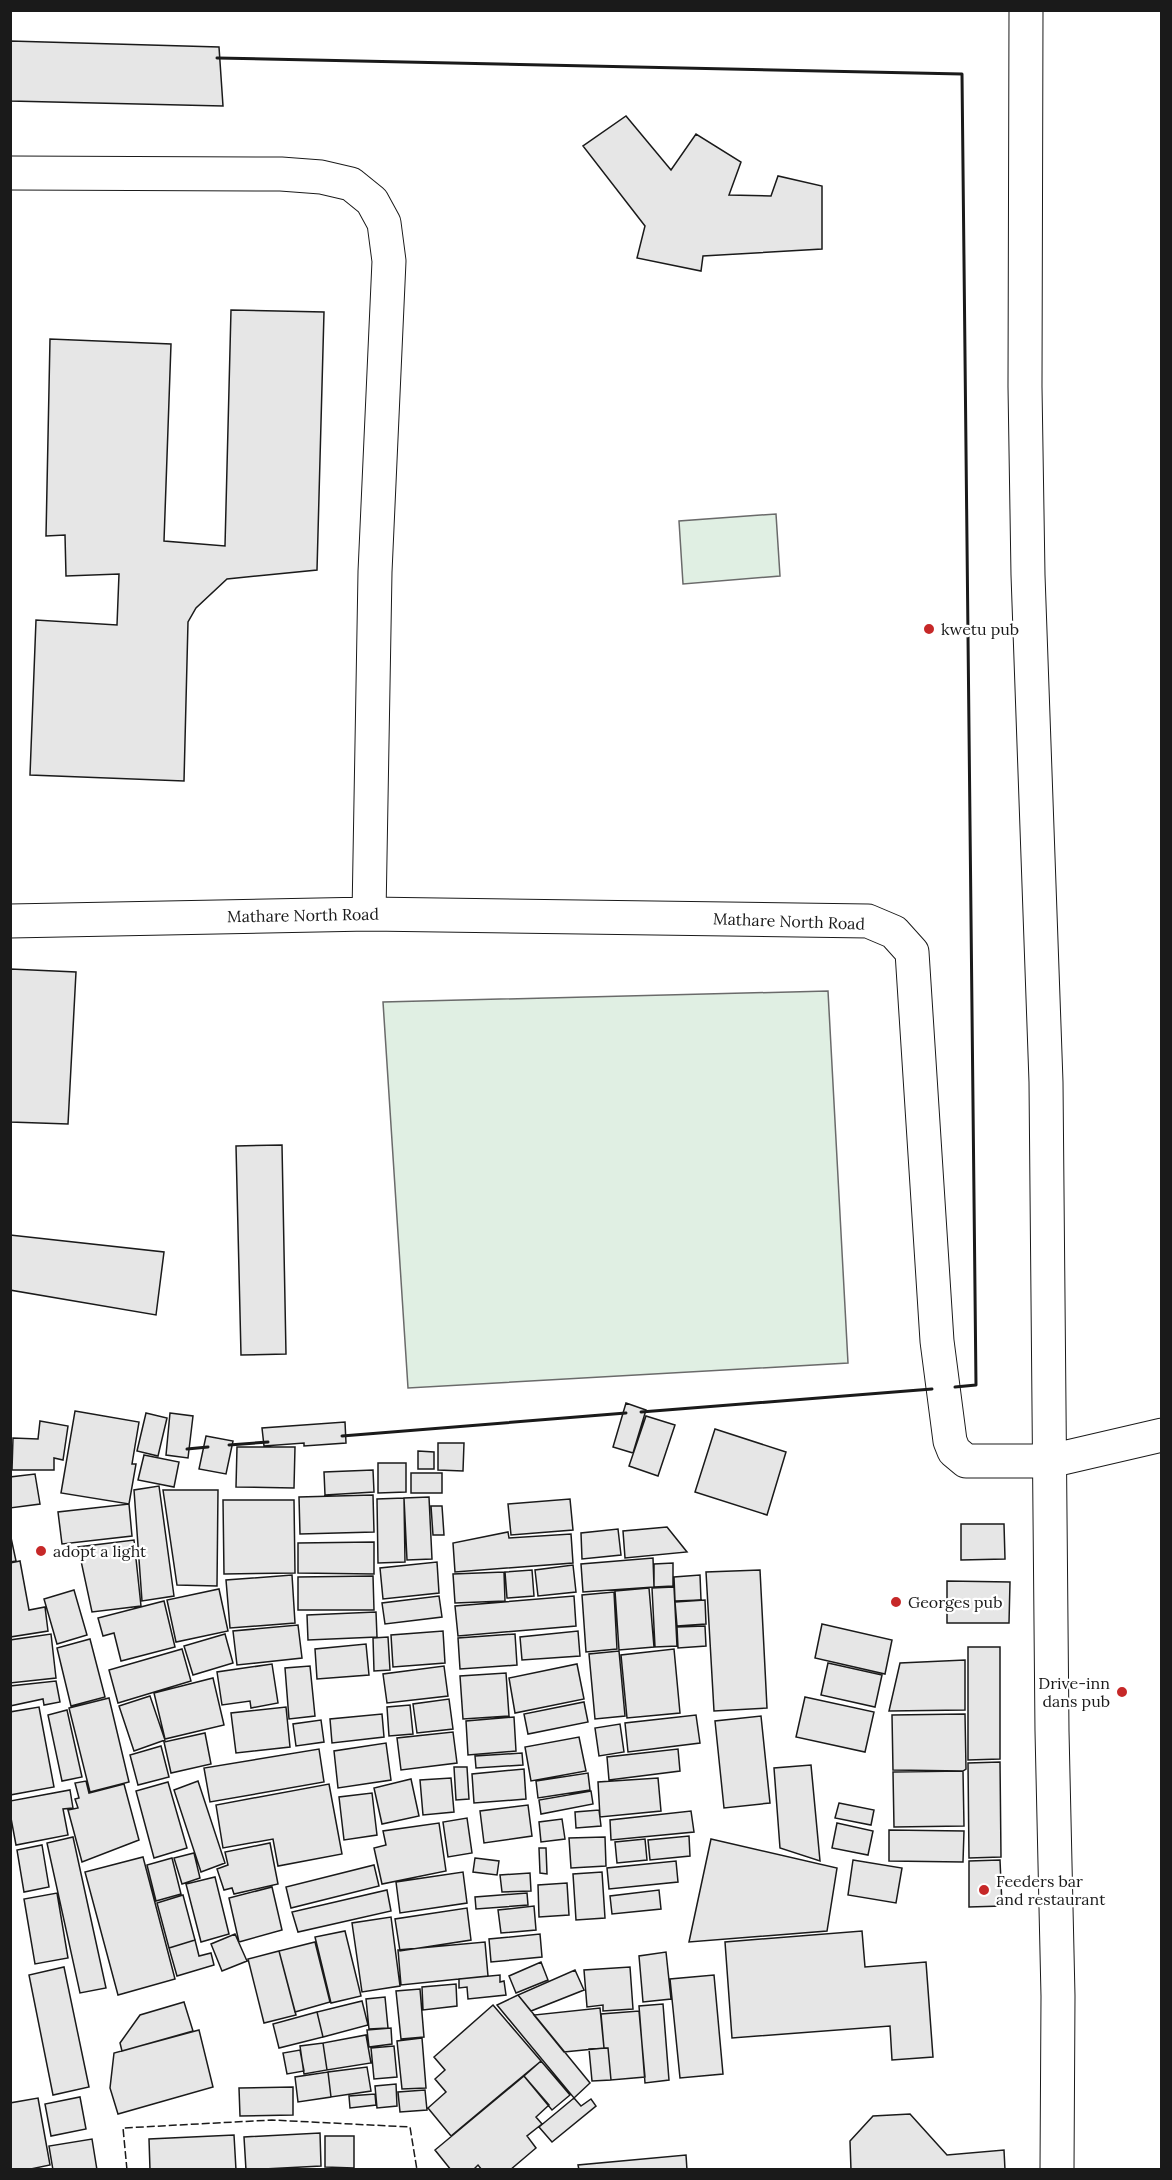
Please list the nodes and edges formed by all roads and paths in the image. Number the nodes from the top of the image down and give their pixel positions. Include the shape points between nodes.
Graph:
1 (1026, 10) edge
2 (10, 173) edge
3 (369, 914) junction
4 (10, 921) edge
5 (1161, 1435) edge
6 (1050, 1461) junction
7 (1057, 2169) edge

1 - 6 street via 1025,399 1046,1082
2 - 3 street via 321,177 351,184 372,201 384,223 389,261 375,572
3 - 4 street, Mathare North Road
3 - 6 street, Mathare North Road via 868,921 894,932 912,952 937,1341 950,1441 954,1451 966,1461
5 - 6 street, Mathare North Road
6 - 7 street

